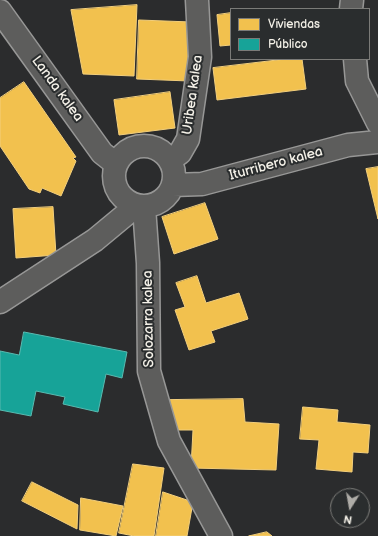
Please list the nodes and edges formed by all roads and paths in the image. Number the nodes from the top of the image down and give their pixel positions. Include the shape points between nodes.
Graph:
1 (196, 0) edge
2 (0, 11) edge
3 (355, 60) edge
4 (378, 122) edge
5 (378, 142) edge
6 (170, 160) junction
7 (116, 164) junction
8 (173, 185) junction
9 (140, 206) junction
10 (0, 302) edge
11 (221, 536) edge

1 - 6 street, Uribea kalea via 200,57 188,139 180,153
2 - 7 street, Landa kalea via 102,153
3 - 4 street via 357,81
5 - 8 street, Iturribero kalea via 348,145 202,184
6 - 7 street via 155,148 145,146 126,151
6 - 8 street via 174,169
7 - 9 street via 113,177 115,187 127,202
8 - 9 street via 162,201
9 - 10 street via 95,240
9 - 11 street, Solozarra kalea via 148,263 149,371 169,441

